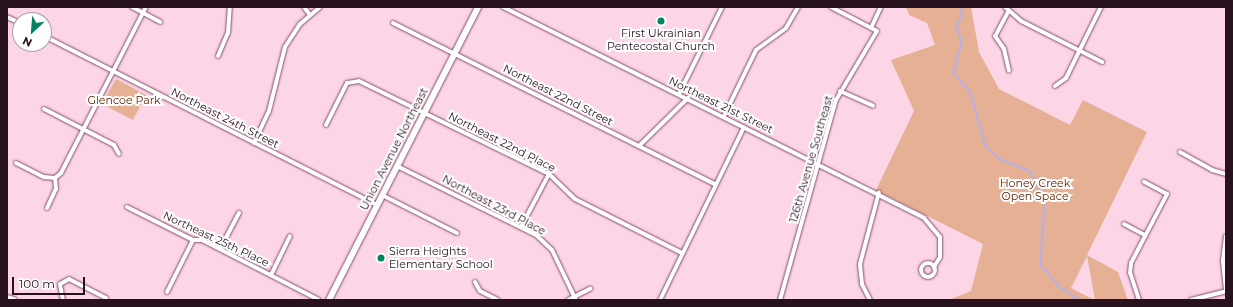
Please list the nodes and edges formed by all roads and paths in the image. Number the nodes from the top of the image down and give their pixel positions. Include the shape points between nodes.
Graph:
1 (132, 7) edge
2 (146, 7) edge
3 (230, 7) edge
4 (304, 7) edge
5 (320, 7) edge
6 (478, 7) edge
7 (503, 7) edge
8 (722, 7) edge
9 (798, 7) edge
10 (831, 7) edge
11 (881, 7) edge
12 (1005, 7) edge
13 (1102, 7) edge
14 (1008, 12) junction
15 (142, 13) junction
16 (310, 15) junction
17 (160, 22) dead end
18 (393, 23) dead end
19 (871, 28) junction
20 (52, 40) edge
21 (1080, 51) junction
22 (454, 54) junction
23 (218, 56) dead end
24 (1102, 62) dead end
25 (1009, 70) dead end
26 (113, 71) junction
27 (1054, 86) dead end
28 (840, 91) junction
29 (679, 94) junction
30 (688, 98) junction
31 (873, 106) dead end
32 (44, 109) dead end
33 (424, 113) junction
34 (724, 116) junction
35 (326, 125) dead end
36 (744, 126) junction
37 (84, 129) junction
38 (254, 143) junction
39 (639, 146) junction
40 (1180, 152) dead end
41 (119, 154) dead end
42 (818, 162) junction
43 (16, 163) dead end
44 (397, 166) junction
45 (549, 174) junction
46 (1226, 174) edge
47 (55, 178) junction
48 (1144, 182) dead end
49 (716, 185) junction
50 (879, 192) junction
51 (382, 195) junction
52 (377, 205) junction
53 (128, 207) dead end
54 (47, 208) dead end
55 (239, 213) dead end
56 (1124, 224) dead end
57 (521, 227) junction
58 (457, 233) dead end
59 (1145, 235) junction
60 (290, 236) dead end
61 (1226, 236) edge
62 (193, 240) junction
63 (220, 249) junction
64 (682, 253) junction
65 (934, 266) dead end
66 (271, 275) junction
67 (475, 282) dead end
68 (590, 289) dead end
69 (167, 292) dead end
70 (1226, 292) edge
71 (7, 298) edge
72 (106, 298) dead end
73 (575, 298) edge
74 (14, 300) edge
75 (63, 300) edge
76 (319, 300) edge
77 (328, 300) edge
78 (498, 300) edge
79 (568, 300) edge
80 (660, 300) edge
81 (780, 300) edge
82 (870, 300) edge
83 (1139, 300) edge
84 (1191, 300) edge

1 - 15 street
2 - 15 street
3 - 23 street via 228,33
4 - 16 street
5 - 16 street
6 - 22 street, Union Avenue Northeast
7 - 29 street, Northeast 21st Street
8 - 29 street
9 - 34 street via 786,28 756,50
10 - 19 street
11 - 19 street
12 - 14 street
13 - 21 street
14 - 21 street
14 - 25 street via 995,36 1010,63
15 - 17 street
15 - 26 street
16 - 38 street via 285,47 269,111
18 - 22 street, Northeast 22nd Street
19 - 28 street, 126th Avenue Southeast via 877,31 859,65
20 - 26 street, Northeast 24th Street
21 - 24 street
21 - 27 street via 1066,78
22 - 33 street, Union Avenue Northeast
22 - 39 street, Northeast 22nd Street
26 - 37 street
26 - 38 street, Northeast 24th Street
28 - 31 street
28 - 42 street, 126th Avenue Southeast
29 - 30 street, Northeast 21st Street
30 - 34 street, Northeast 21st Street
30 - 39 street
32 - 37 street
33 - 35 street, Northeast 22nd Place via 351,80
33 - 44 street, Union Avenue Northeast
33 - 45 street, Northeast 22nd Place
34 - 36 street, Northeast 21st Street
36 - 42 street, Northeast 21st Street
36 - 49 street
37 - 41 street via 114,145
37 - 47 street via 61,173
38 - 52 street, Northeast 24th Street
39 - 49 street, Northeast 22nd Street
40 - 46 street via 1212,170
42 - 50 street, Northeast 21st Street
42 - 81 street, 126th Avenue Southeast
43 - 47 street via 44,177
44 - 51 street, Union Avenue Northeast
44 - 57 street, Northeast 23rd Place
45 - 57 street
45 - 64 street, Northeast 22nd Place via 575,199
47 - 54 street via 56,189
48 - 59 street via 1167,194
49 - 64 street
50 - 65 street, Northeast 21st Street via 929,221 938,230 941,243 940,257
50 - 82 street via 860,264 862,284
51 - 52 street, Union Avenue Northeast
51 - 58 street
52 - 77 street, Union Avenue Northeast
53 - 62 street, Northeast 25th Place
55 - 63 street
56 - 59 street
57 - 73 street, Northeast 23rd Place via 552,250
59 - 83 street via 1130,267
60 - 66 street
61 - 70 street via 1222,261
62 - 63 street, Northeast 25th Place
62 - 69 street
63 - 66 street, Northeast 25th Place
64 - 80 street
66 - 76 street, Northeast 25th Place
67 - 78 street via 480,291
68 - 73 street
70 - 84 street
71 - 74 street
72 - 75 street via 71,280 64,280 60,286
73 - 79 street

